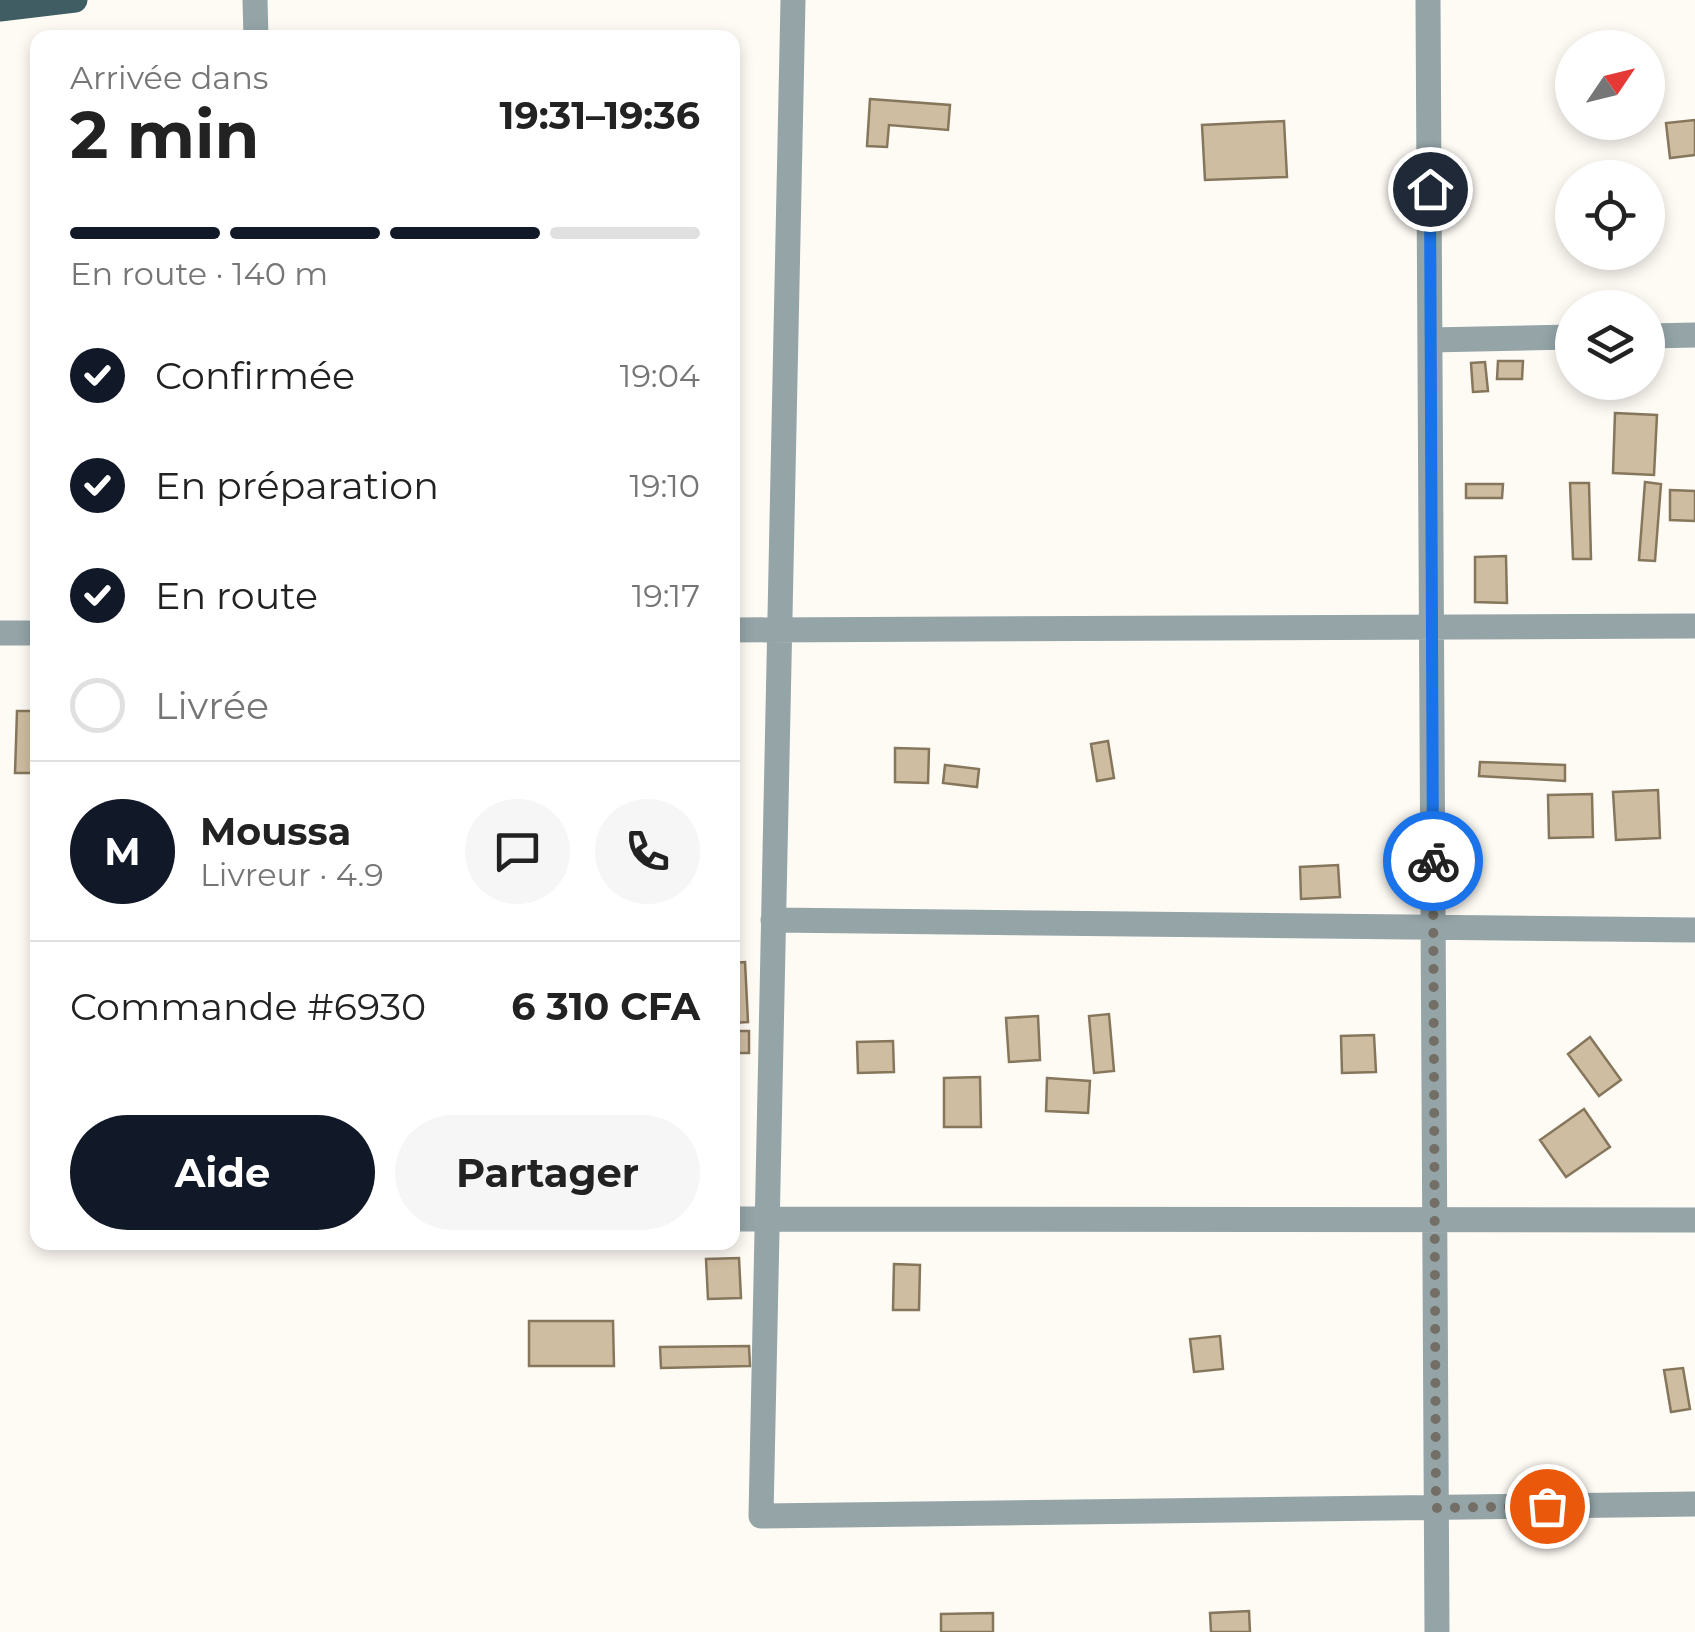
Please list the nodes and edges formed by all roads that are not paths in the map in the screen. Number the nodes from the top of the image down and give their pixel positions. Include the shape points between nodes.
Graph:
1 (75, 0) edge
2 (255, 0) edge
3 (793, 0) edge
4 (1428, 0) edge
5 (8, 6) edge
6 (256, 30) edge
7 (1695, 334) edge
8 (1665, 335) edge
9 (1555, 337) edge
10 (1430, 340) junction
11 (1695, 626) edge
12 (1432, 627) junction
13 (740, 630) edge
14 (779, 630) junction
15 (0, 633) edge
16 (30, 633) edge
17 (773, 920) junction
18 (1433, 927) junction
19 (1695, 930) edge
20 (766, 1218) junction
21 (740, 1219) edge
22 (1435, 1220) junction
23 (1695, 1220) edge
24 (1695, 1504) edge
25 (1436, 1508) junction
26 (1436, 1632) edge

1 - 5 main road
2 - 6 street
3 - 14 street
4 - 10 street
7 - 8 street
9 - 10 street
10 - 12 street
11 - 12 street
12 - 14 street
12 - 18 street
13 - 14 street
14 - 17 street
15 - 16 street
17 - 18 street
17 - 20 street
18 - 19 street
18 - 22 street
20 - 21 street
20 - 22 street
20 - 25 street via 761,1516
22 - 23 street
22 - 25 street
24 - 25 street
25 - 26 street

